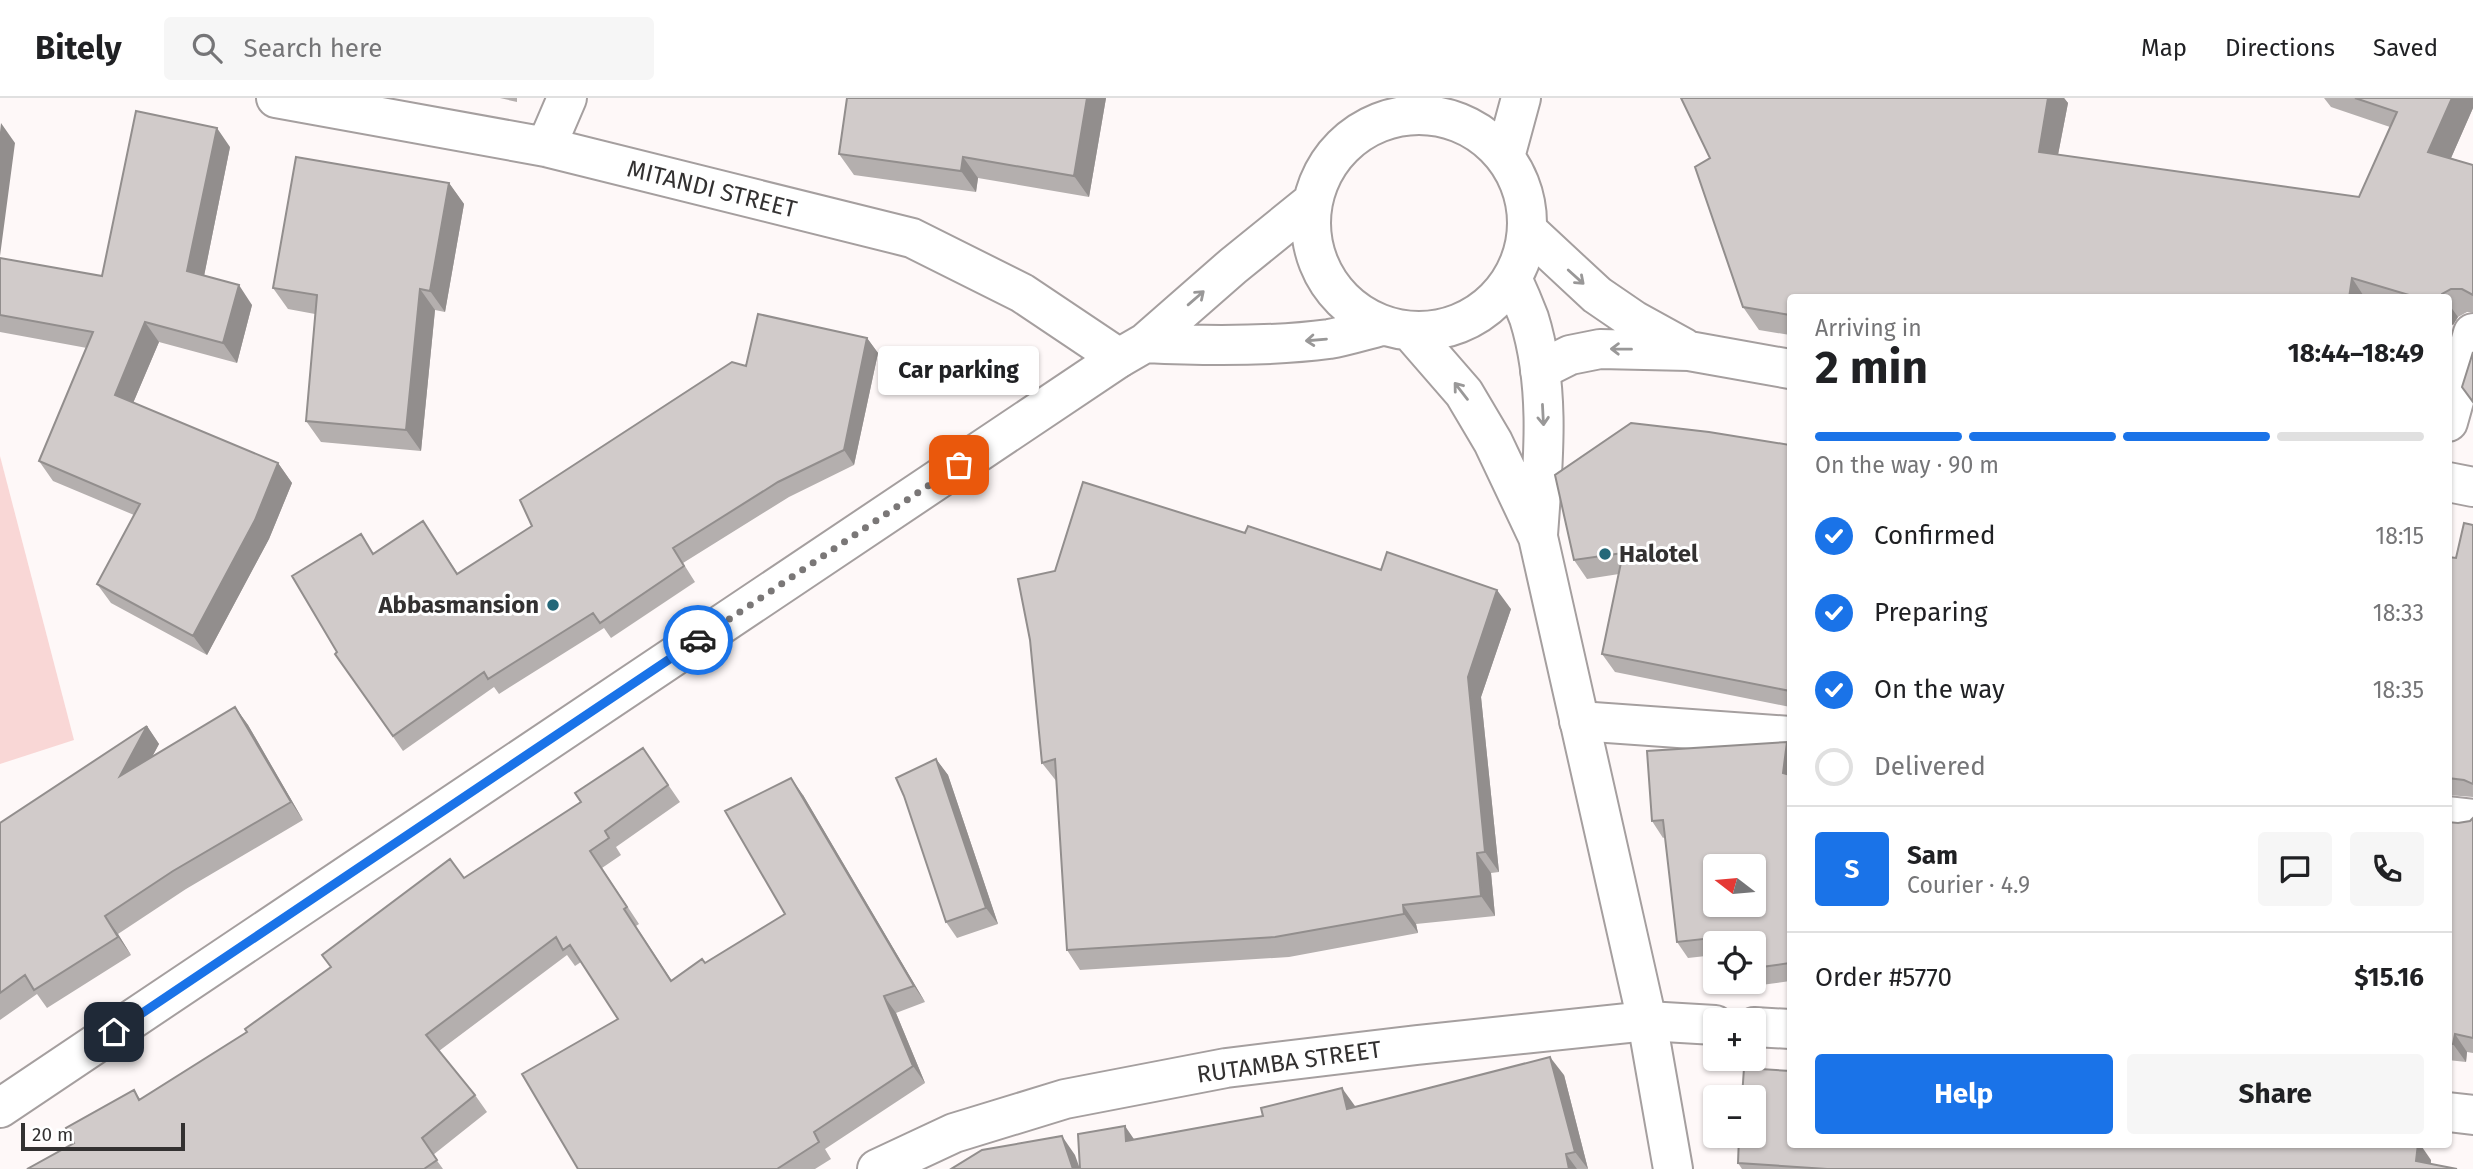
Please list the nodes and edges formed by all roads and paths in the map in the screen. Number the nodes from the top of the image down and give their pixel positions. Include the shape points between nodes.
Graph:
1 (276, 98) edge
2 (567, 98) edge
3 (1521, 98) edge
4 (1407, 107) edge
5 (546, 147) junction
6 (1505, 157) junction
7 (1312, 202) junction
8 (1527, 230) junction
9 (1512, 278) junction
10 (1396, 329) junction
11 (2473, 333) edge
12 (1132, 350) junction
13 (1689, 351) junction
14 (1787, 368) edge
15 (1540, 370) junction
16 (2452, 408) edge
17 (2452, 483) edge
18 (2473, 487) edge
19 (1538, 537) junction
20 (1579, 721) junction
21 (1787, 736) edge
22 (2452, 816) edge
23 (2473, 819) edge
24 (1647, 1021) junction
25 (1703, 1024) edge
26 (1766, 1028) edge
27 (1787, 1029) edge
28 (0, 1108) edge
29 (2452, 1112) edge
30 (2473, 1115) edge
31 (877, 1169) edge
32 (1672, 1169) edge

1 - 5 main road, MITANDI STREET
2 - 5 main road
3 - 6 main road
4 - 6 main road via 1459,122 1484,136
4 - 7 main road via 1343,145 1324,171
5 - 12 main road, MITANDI STREET via 912,238
6 - 8 main road via 1526,205
7 - 10 main road via 1310,233 1318,263 1333,290 1355,311
12 -> 7 main road
8 - 9 main road
8 -> 13 main road via 1597,295
9 - 10 main road via 1498,297 1458,324 1436,331
9 - 15 main road via 1529,319
10 -> 12 main road via 1268,344
19 -> 10 main road via 1464,393
11 - 16 main road
12 - 28 main road
13 - 14 main road
13 -> 15 main road via 1600,349 1570,355
15 -> 19 main road via 1544,422
17 - 18 main road
19 - 20 main road
20 - 21 main road
20 - 24 main road
22 - 23 main road
24 - 25 main road, RUTAMBA STREET
24 - 31 main road, RUTAMBA STREET via 1226,1068 1065,1099 954,1133
24 - 32 main road
26 - 27 main road
29 - 30 main road

